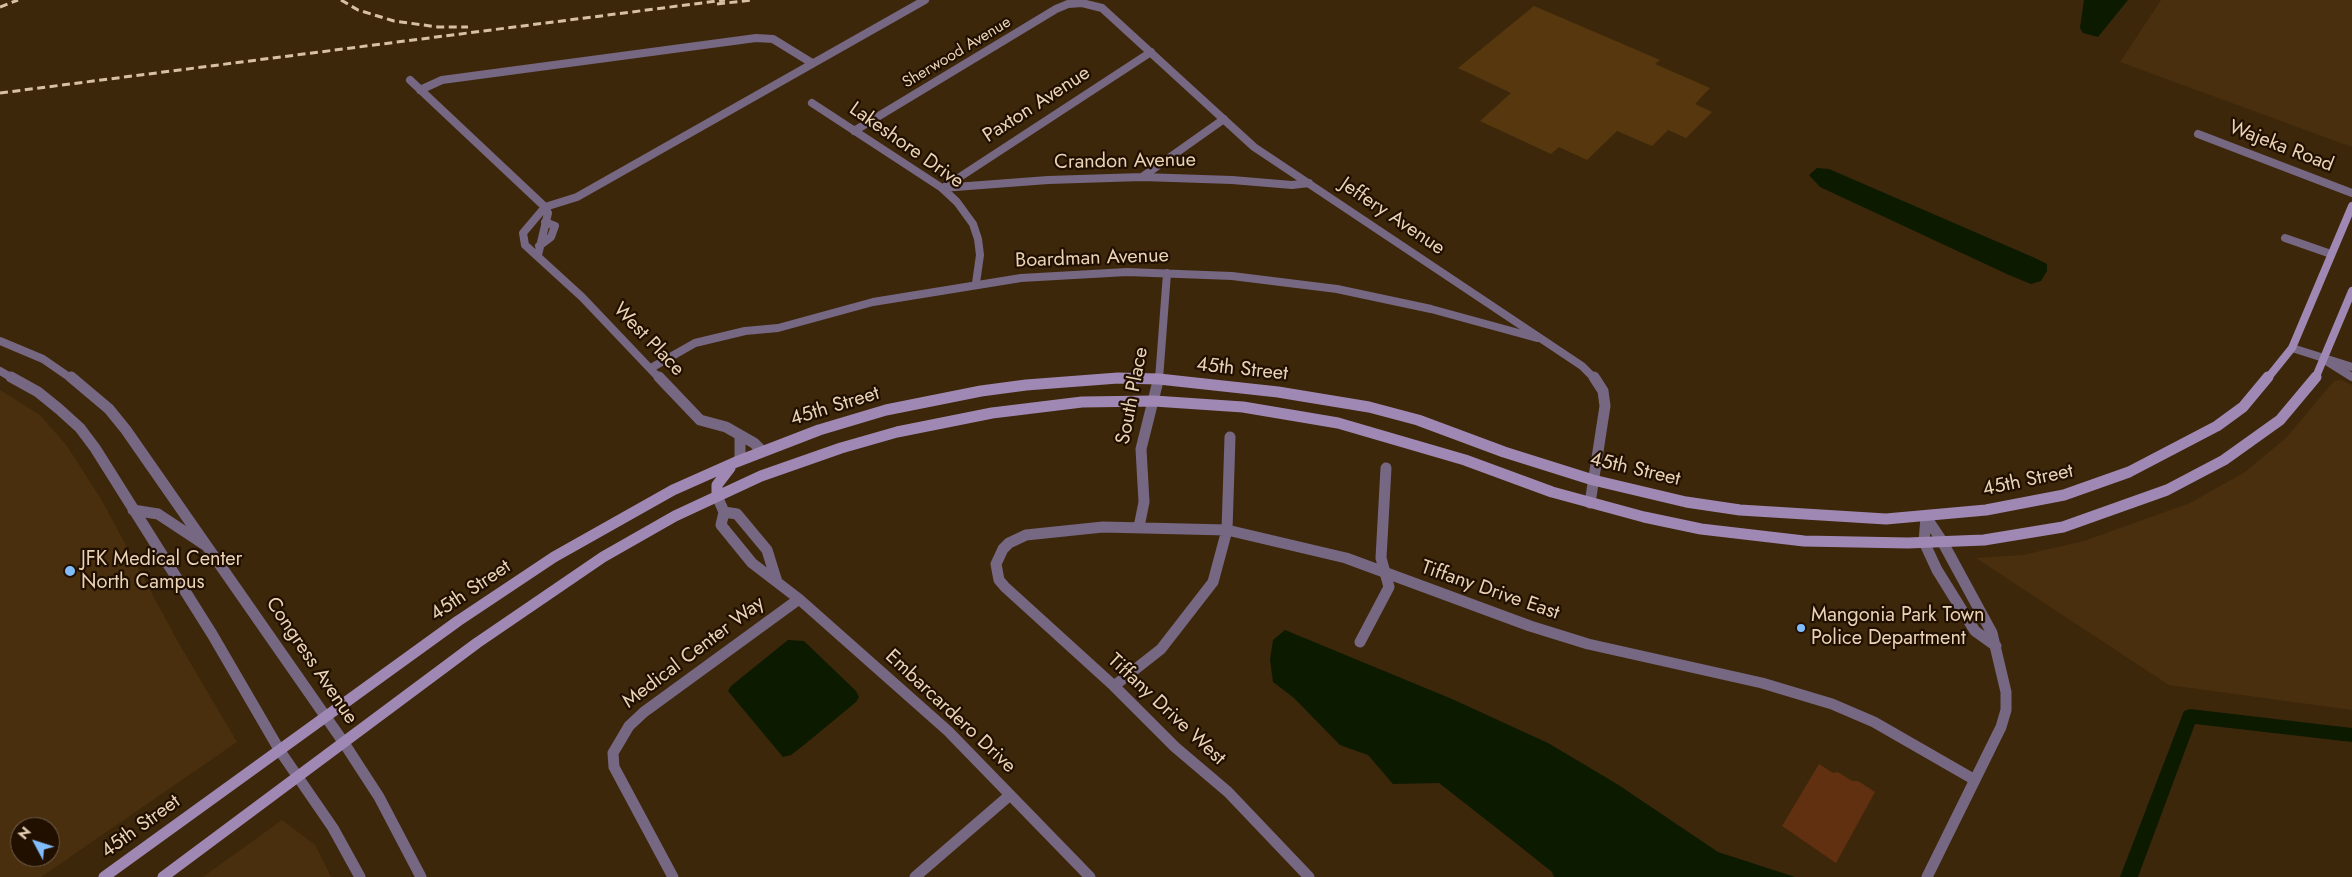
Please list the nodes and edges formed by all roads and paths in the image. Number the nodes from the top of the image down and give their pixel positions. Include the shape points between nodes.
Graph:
1 (925, 0) edge
2 (1075, 3) joint
3 (1151, 52) junction
4 (812, 63) junction
5 (410, 80) dead end
6 (420, 90) junction
7 (812, 103) dead end
8 (1224, 119) junction
9 (854, 130) junction
10 (2198, 134) dead end
11 (1142, 177) junction
12 (1309, 183) junction
13 (942, 188) junction
14 (2352, 192) edge
15 (545, 206) junction
16 (2352, 206) edge
17 (2285, 238) dead end
18 (538, 250) junction
19 (2331, 254) junction
20 (1167, 273) junction
21 (976, 283) junction
22 (2352, 291) edge
23 (1540, 339) junction
24 (0, 341) edge
25 (2292, 348) junction
26 (2325, 360) junction
27 (2352, 367) edge
28 (651, 368) junction
29 (0, 371) edge
30 (2352, 377) edge
31 (1159, 379) junction
32 (1154, 401) junction
33 (740, 437) junction
34 (1230, 438) dead end
35 (762, 451) junction
36 (738, 461) junction
37 (1386, 468) dead end
38 (1592, 480) junction
39 (717, 496) junction
40 (1590, 503) junction
41 (133, 510) junction
42 (724, 512) junction
43 (1926, 518) junction
44 (1140, 527) junction
45 (1227, 530) junction
46 (1942, 541) junction
47 (1924, 542) junction
48 (210, 549) junction
49 (997, 572) joint
50 (1387, 575) junction
51 (777, 582) junction
52 (799, 598) junction
53 (1360, 642) dead end
54 (1996, 646) junction
55 (1114, 686) junction
56 (326, 717) junction
57 (344, 743) junction
58 (280, 751) junction
59 (298, 777) junction
60 (1975, 780) junction
61 (1010, 795) junction
62 (104, 877) edge
63 (163, 877) edge
64 (360, 877) edge
65 (421, 877) edge
66 (673, 877) edge
67 (915, 877) edge
68 (1090, 877) edge
69 (1310, 877) edge
70 (1927, 877) edge

1 - 4 street
2 - 3 street, Jeffery Avenue via 1102,8
2 - 9 street, Sherwood Avenue via 1056,9
3 - 8 street, Jeffery Avenue
3 - 13 street, Paxton Avenue
4 - 6 street via 773,39 756,38 442,80
4 - 15 street via 577,197
5 - 6 street
6 - 15 street
7 - 9 street, Lakeshore Drive
8 - 11 street
8 - 12 street, Jeffery Avenue via 1254,147
9 - 13 street, Lakeshore Drive
10 - 14 street, Wajeka Road
11 - 12 street, Crandon Avenue via 1292,185
11 - 13 street, Crandon Avenue
12 - 23 street, Jeffery Avenue
13 - 21 street, Lakeshore Drive via 961,206 973,224 980,256
15 - 18 street via 548,214 545,222 555,226 551,237
15 - 18 street, West Place via 523,232 525,245
16 - 19 main road, 45th Street
17 - 19 street
18 - 28 street, West Place
19 - 25 main road, 45th Street
20 - 21 street, Boardman Avenue via 1068,274
20 - 23 street, Boardman Avenue via 1255,278 1337,289 1431,309
20 - 31 street, South Place
21 - 28 street, Boardman Avenue via 873,302 778,328 745,331 695,344
22 - 26 main road, 45th Street
23 - 38 street, Jeffery Avenue via 1588,371 1603,391 1605,406
24 - 48 street, Congress Avenue via 67,374 109,409
25 - 26 street
25 - 43 main road, 45th Street via 2242,407 2188,443 2129,472 2064,495
26 - 27 street
26 - 30 street
26 - 46 main road, 45th Street via 2317,376 2280,420 2224,460 2167,490 2063,527 2019,536
28 - 33 street, West Place via 700,420 726,427
29 - 41 street via 38,392 80,428
31 - 32 street, South Place
31 - 35 main road, 45th Street via 1075,381 981,391 886,410
31 - 38 main road, 45th Street via 1278,392 1369,407 1418,420
32 - 39 main road, 45th Street via 1082,402 992,413 897,432 801,461
32 - 40 main road, 45th Street via 1244,407 1338,423 1424,447
32 - 44 street, South Place via 1141,449 1144,502
33 - 35 street, West Place
33 - 36 street
34 - 45 street
35 - 36 main road, 45th Street
36 - 39 main road via 722,475 717,485
36 - 56 main road, 45th Street via 640,507 554,557 458,621
37 - 50 street via 1381,558
38 - 40 street, Jeffery Avenue
38 - 43 main road, 45th Street via 1686,502 1740,510 1837,518
39 - 42 street, Embarcardero Drive
39 - 57 main road, 45th Street via 643,533 578,573 477,643
40 - 47 main road, 45th Street via 1644,517 1746,536 1814,542
41 - 48 street via 158,514
41 - 58 street via 212,634
42 - 51 street via 737,514 767,550
42 - 51 street, Embarcardero Drive via 721,525 732,541 752,563
43 - 46 street
43 - 47 street
44 - 45 street, Tiffany Drive East
44 - 49 street, Tiffany Drive East via 1103,527 1026,535 1009,542 1003,549 996,564
45 - 50 street, Tiffany Drive East via 1346,558
45 - 55 street via 1212,582 1161,649
46 - 47 main road, 45th Street
46 - 54 street
47 - 54 street via 1936,570 1975,631
48 - 56 street, Congress Avenue
49 - 55 street, Tiffany Drive West via 1005,587
50 - 53 street via 1389,587
50 - 60 street, Tiffany Drive East via 1588,644 1762,683 1832,704 1874,722
51 - 52 street, Embarcardero Drive
52 - 61 street, Embarcardero Drive via 948,731
52 - 66 street, Medical Center Way via 644,712 629,726 613,753 614,767
54 - 60 street via 2005,683 2006,710 2002,727
55 - 69 street, Tiffany Drive West via 1175,747 1228,792
56 - 57 street, Congress Avenue
56 - 58 main road, 45th Street
57 - 59 main road, 45th Street
57 - 65 street, Congress Avenue via 379,797
58 - 59 street
58 - 62 main road, 45th Street
59 - 63 main road, 45th Street
59 - 64 street via 333,828
60 - 70 street
61 - 67 street
61 - 68 street, Embarcardero Drive

